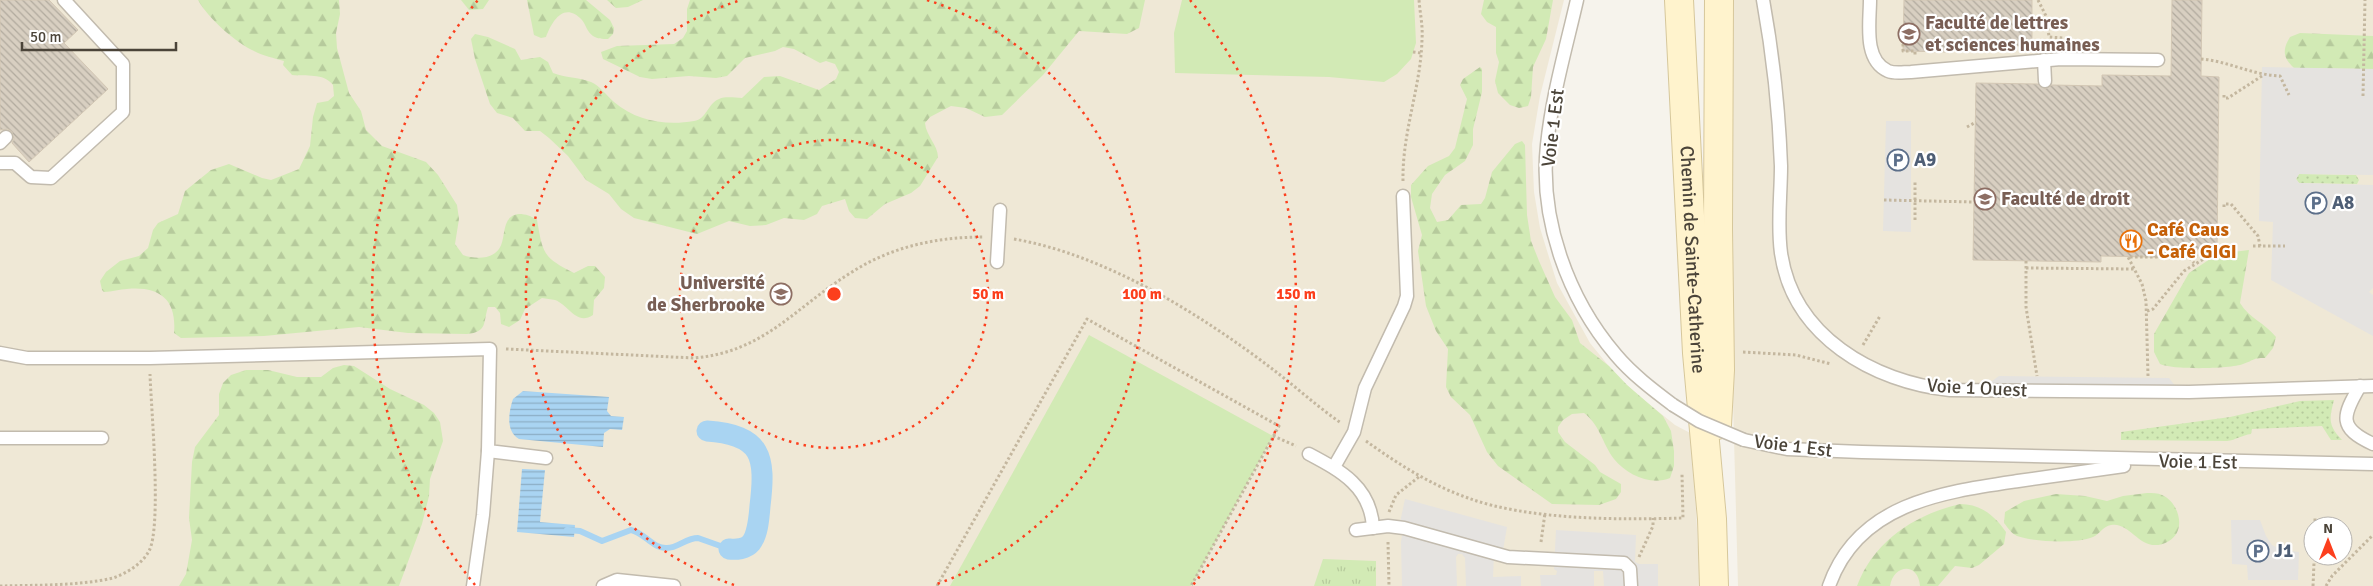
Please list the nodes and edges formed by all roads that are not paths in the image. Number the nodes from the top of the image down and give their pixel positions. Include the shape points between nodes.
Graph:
1 (64, 0) edge
2 (1577, 0) edge
3 (1679, 0) edge
4 (1719, 0) edge
5 (1763, 0) edge
6 (1870, 0) edge
7 (2044, 60) junction
8 (2158, 60) dead end
9 (2045, 81) dead end
10 (0, 162) edge
11 (1403, 196) road end
12 (1000, 210) dead end
13 (997, 262) dead end
14 (0, 354) edge
15 (2367, 386) edge
16 (0, 438) edge
17 (102, 438) dead end
18 (2373, 444) edge
19 (488, 451) junction
20 (1309, 454) road end
21 (546, 458) dead end
22 (2159, 461) junction
23 (2373, 464) edge
24 (1334, 467) junction
25 (1712, 519) junction
26 (1373, 528) junction
27 (1356, 530) dead end
28 (474, 586) edge
29 (603, 586) edge
30 (674, 586) edge
31 (1631, 586) edge
32 (1714, 586) edge
33 (1829, 586) edge

1 - 10 lane via 123,64 123,112 51,178 31,177 15,162
2 - 22 lane, Voie 1 Est, bridge via 1546,146 1548,197 1554,234 1573,287 1597,331 1626,366 1673,405 1744,440 1787,448
3 - 25 main road, Chemin de Sainte-Catherine via 1697,353
4 - 25 main road, Chemin de Sainte-Catherine via 1720,370
5 - 15 lane, Voie 1 Ouest via 1777,99 1781,166 1780,235 1784,268 1791,289 1809,320 1854,359 1895,378 1950,390 2189,392
6 - 7 lane via 1872,51 1878,63 1889,72
7 - 8 lane
7 - 9 lane
11 - 24 lane via 1406,301 1365,388 1354,432
12 - 13 lane
14 - 19 lane via 27,358 150,358 490,349
15 - 18 lane via 2346,410 2346,422 2354,434
16 - 17 lane
19 - 21 lane
19 - 28 lane
20 - 24 lane
22 - 23 lane, Voie 1 Est
22 - 33 lane via 1952,490 1911,503 1876,524 1856,542 1840,563
24 - 26 lane via 1358,488 1371,514
25 - 32 main road, Chemin de Sainte-Catherine
26 - 27 lane
26 - 31 lane via 1404,528 1508,557 1624,563 1630,569
29 - 30 lane via 617,580

